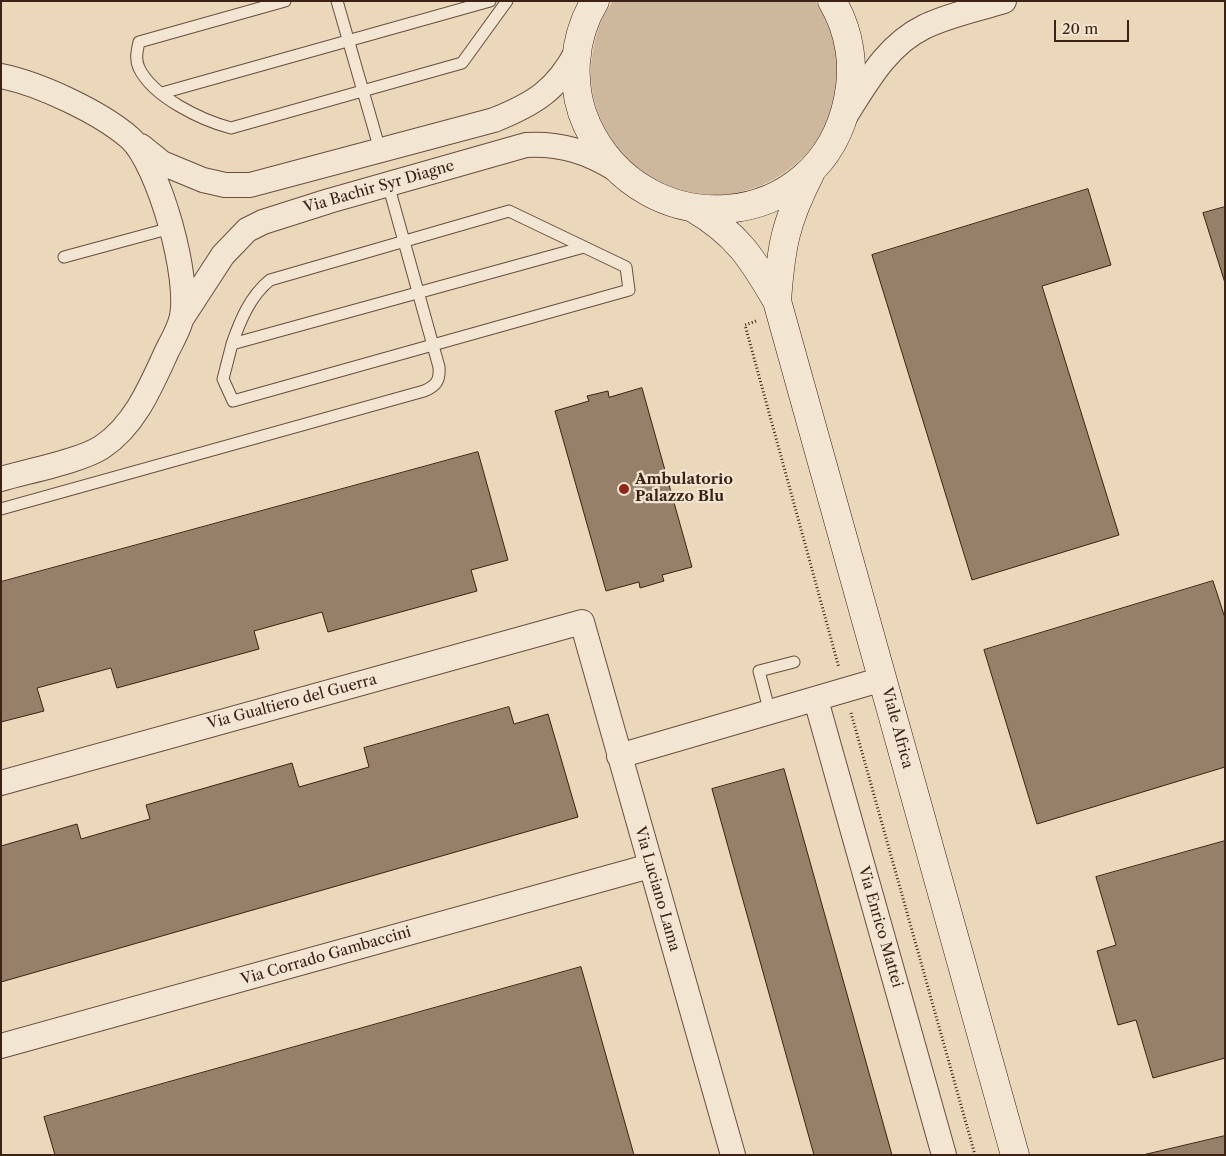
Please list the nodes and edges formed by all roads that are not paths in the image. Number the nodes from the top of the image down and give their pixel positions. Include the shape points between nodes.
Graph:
1 (285, 1) edge
2 (337, 1) edge
3 (490, 1) edge
4 (507, 1) edge
5 (595, 1) edge
6 (832, 1) edge
7 (1004, 1) edge
8 (348, 40) junction
9 (578, 51) junction
10 (1, 76) edge
11 (363, 91) junction
12 (162, 93) junction
13 (845, 116) junction
14 (131, 139) junction
15 (380, 150) junction
16 (617, 170) junction
17 (812, 170) junction
18 (388, 184) junction
19 (693, 208) junction
20 (171, 228) junction
21 (404, 240) junction
22 (584, 247) junction
23 (64, 257) dead end
24 (420, 293) junction
25 (779, 307) junction
26 (181, 320) junction
27 (232, 344) junction
28 (433, 345) junction
29 (1, 479) edge
30 (1, 509) edge
31 (582, 622) joint
32 (794, 662) dead end
33 (884, 679) junction
34 (816, 700) junction
35 (770, 712) junction
36 (619, 756) junction
37 (1, 783) edge
38 (650, 866) junction
39 (1, 1046) edge
40 (733, 1155) edge
41 (944, 1155) edge
42 (1015, 1155) edge

1 - 12 lane via 139,42 136,54 138,67 148,82
2 - 8 lane
3 - 8 lane
4 - 11 lane via 462,63
5 - 9 street, Viale Africa
6 - 13 street, Viale Africa via 844,24 850,46 852,82
7 - 13 street via 924,27 902,42 876,68
8 - 11 lane
8 - 12 lane
9 - 15 street, Via Bachir Syr Diagne via 558,83 529,105 494,120
9 - 16 street, Viale Africa via 576,74 583,115 594,141
10 - 14 street, Via Bachir Syr Diagne via 48,91 105,121
11 - 12 lane via 231,128 201,118
11 - 15 lane
13 - 17 street, Viale Africa via 825,154
14 - 15 street, Via Bachir Syr Diagne via 162,162 187,174 236,185 278,179
14 - 20 street, Via Bachir Syr Diagne via 155,179
16 - 18 street, Via Bachir Syr Diagne via 583,151 553,145 526,145
16 - 19 street, Viale Africa via 662,200
17 - 19 street, Viale Africa via 787,190 754,204 732,209
17 - 25 street, Viale Africa via 783,238
18 - 21 lane
18 - 26 street, Via Bachir Syr Diagne via 263,222 247,230 223,254
19 - 25 street, Viale Africa via 729,233 749,254
20 - 23 lane
20 - 26 street, Via Bachir Syr Diagne via 182,284
21 - 22 lane via 509,211
21 - 24 lane
21 - 27 lane via 270,280 241,318
22 - 24 lane
22 - 28 lane via 626,267 629,290
24 - 27 lane
24 - 28 lane
25 - 33 street, Viale Africa
26 - 29 street, Via Bachir Syr Diagne via 148,393 118,434 92,452
27 - 28 lane via 223,379 234,401
28 - 30 lane via 440,377 435,385 424,391
31 - 36 street, Via Luciano Lama
31 - 37 street, Via Gualtiero del Guerra
32 - 35 lane via 758,671
33 - 34 street
33 - 42 street, Viale Africa
34 - 35 street
34 - 41 street, Via Enrico Mattei
35 - 36 street
36 - 38 street, Via Luciano Lama
38 - 39 street, Via Corrado Gambaccini
38 - 40 street, Via Luciano Lama

